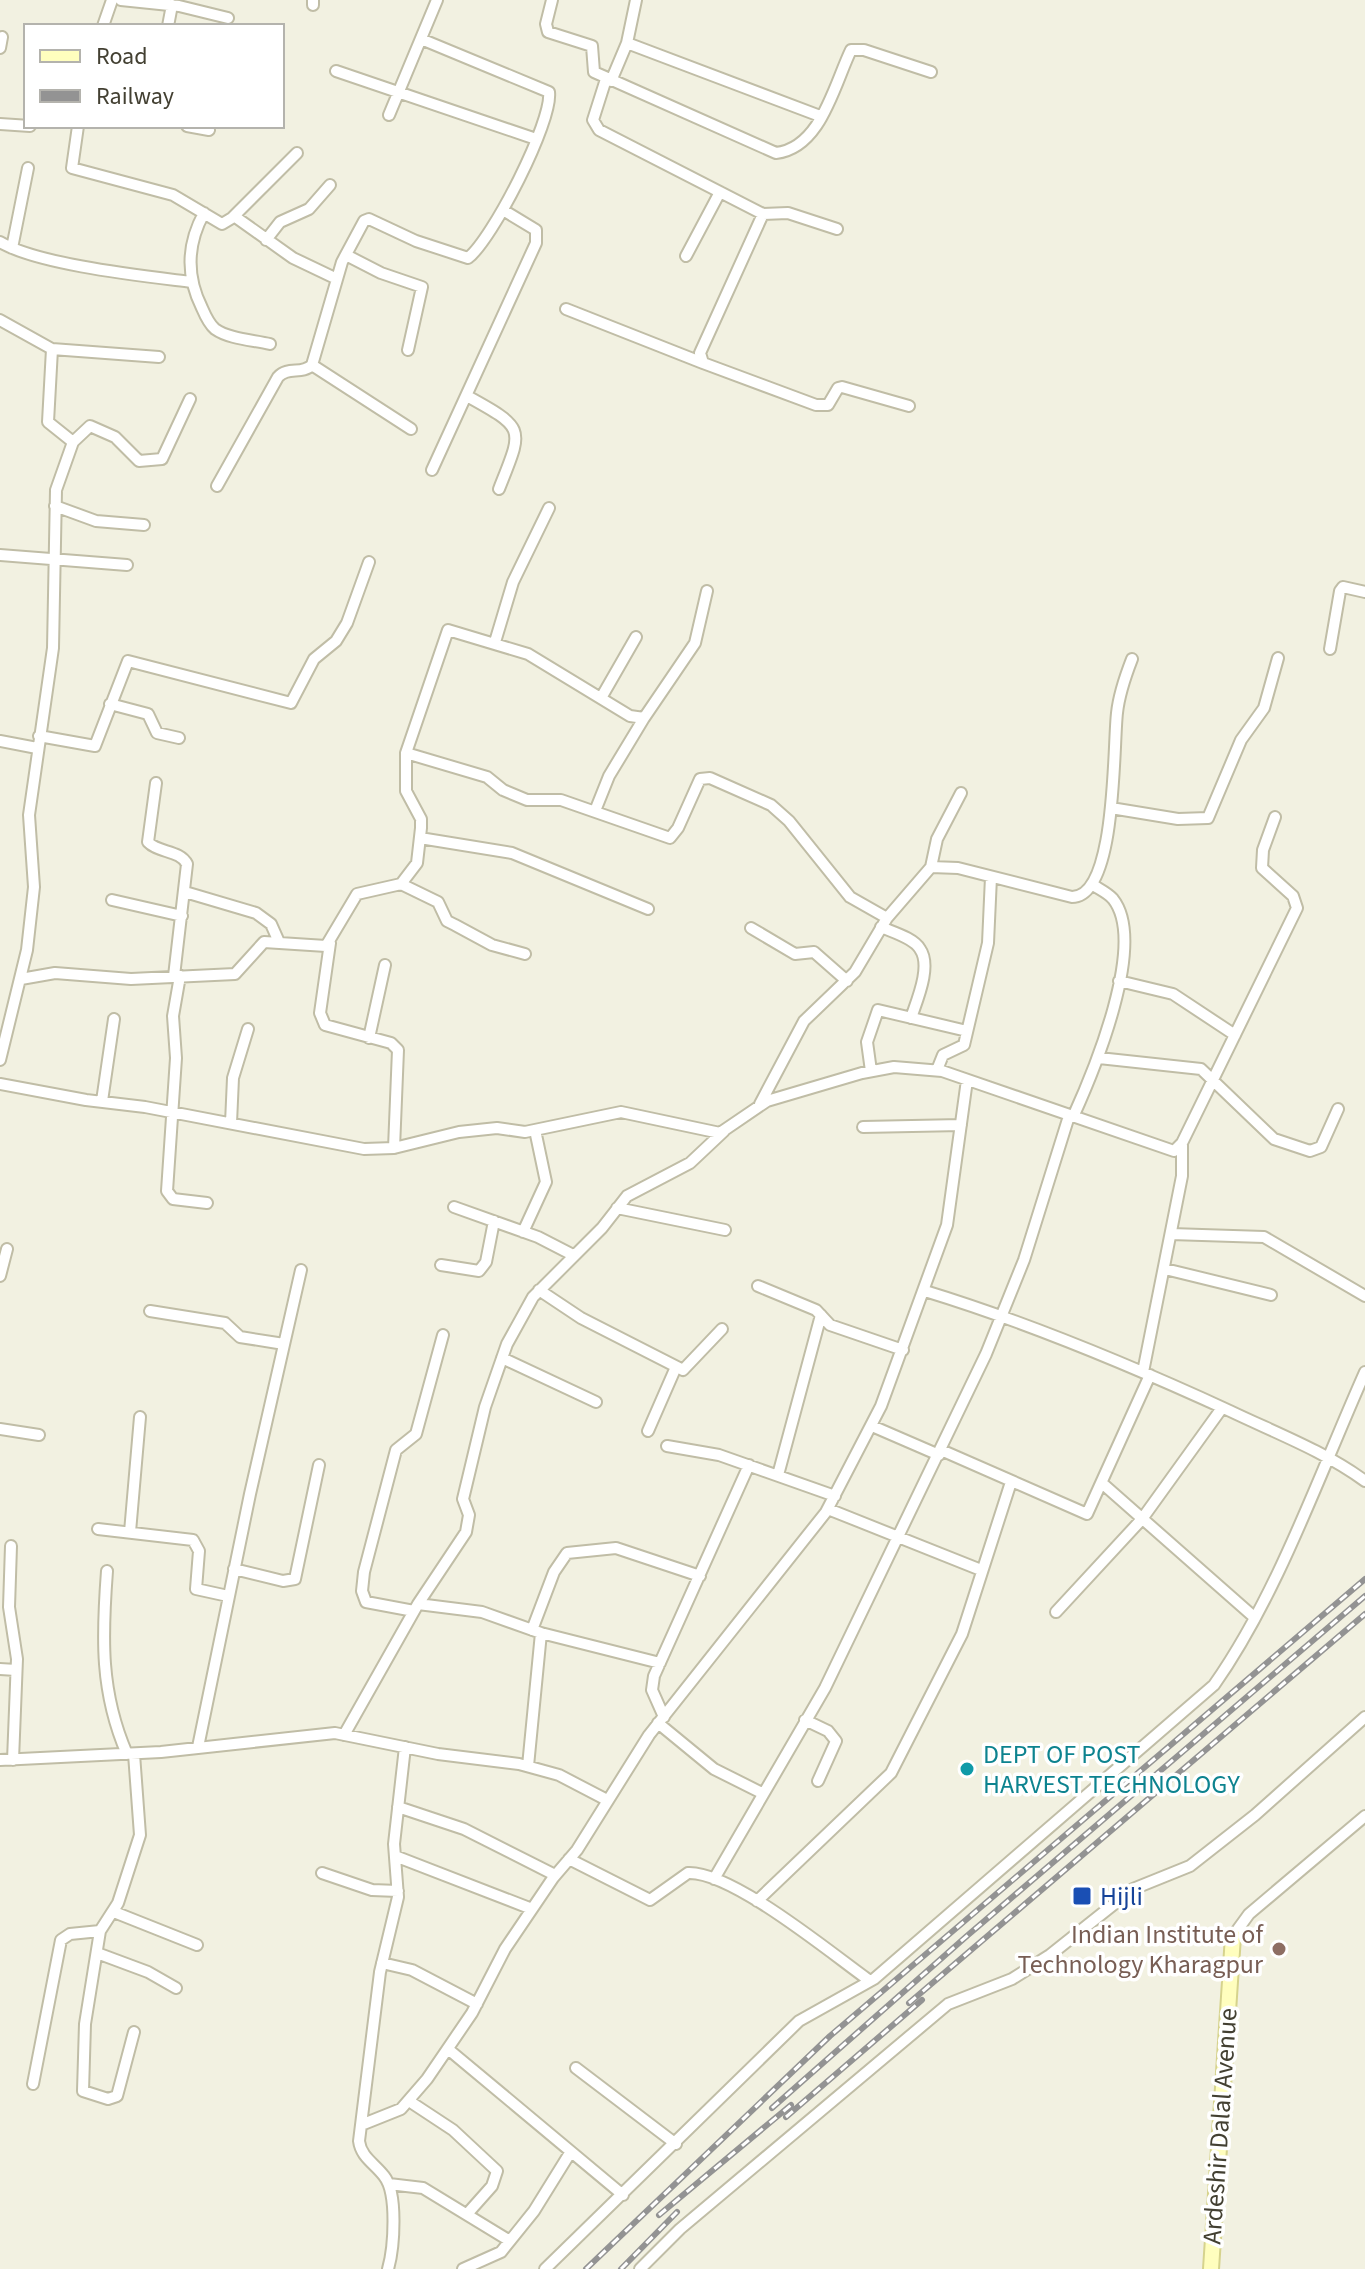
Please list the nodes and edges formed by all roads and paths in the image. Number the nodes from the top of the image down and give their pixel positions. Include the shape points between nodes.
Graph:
1 (112, 0) edge
2 (121, 0) edge
3 (437, 0) edge
4 (552, 0) edge
5 (636, 0) edge
6 (172, 5) junction
7 (228, 18) dead end
8 (104, 24) edge
9 (168, 24) edge
10 (421, 39) junction
11 (627, 43) junction
12 (336, 71) dead end
13 (931, 72) dead end
14 (608, 80) junction
15 (398, 94) junction
16 (389, 115) dead end
17 (820, 116) junction
18 (0, 124) edge
19 (24, 126) edge
20 (78, 128) edge
21 (198, 128) edge
22 (209, 130) dead end
23 (536, 139) junction
24 (297, 153) dead end
25 (28, 168) dead end
26 (330, 185) dead end
27 (720, 192) junction
28 (503, 210) junction
29 (204, 213) junction
30 (763, 214) junction
31 (234, 216) junction
32 (837, 229) dead end
33 (266, 240) junction
34 (0, 242) edge
35 (12, 248) junction
36 (346, 255) junction
37 (686, 256) dead end
38 (337, 279) junction
39 (191, 282) junction
40 (566, 309) dead end
41 (0, 320) edge
42 (270, 344) dead end
43 (52, 349) junction
44 (408, 350) dead end
45 (159, 357) dead end
46 (703, 363) junction
47 (312, 365) junction
48 (467, 396) junction
49 (190, 399) dead end
50 (909, 406) dead end
51 (411, 429) dead end
52 (73, 442) junction
53 (432, 470) dead end
54 (217, 486) dead end
55 (499, 489) dead end
56 (55, 506) junction
57 (549, 508) dead end
58 (144, 525) dead end
59 (0, 555) edge
60 (54, 557) junction
61 (369, 562) dead end
62 (127, 565) dead end
63 (707, 591) dead end
64 (1365, 592) edge
65 (636, 637) dead end
66 (495, 642) junction
67 (1330, 649) dead end
68 (1278, 658) dead end
69 (1132, 659) dead end
70 (601, 698) junction
71 (110, 704) junction
72 (644, 718) junction
73 (39, 736) junction
74 (179, 738) dead end
75 (0, 741) edge
76 (37, 748) junction
77 (406, 753) junction
78 (156, 783) dead end
79 (961, 793) dead end
80 (1111, 808) junction
81 (595, 811) junction
82 (1275, 817) dead end
83 (420, 838) junction
84 (931, 867) junction
85 (991, 877) junction
86 (401, 884) junction
87 (1093, 885) junction
88 (185, 892) junction
89 (112, 900) dead end
90 (648, 909) dead end
91 (182, 916) junction
92 (884, 922) junction
93 (751, 928) dead end
94 (279, 942) junction
95 (330, 942) junction
96 (525, 954) dead end
97 (385, 965) dead end
98 (177, 976) junction
99 (21, 979) junction
100 (847, 981) junction
101 (1119, 981) junction
102 (911, 1018) junction
103 (114, 1019) dead end
104 (248, 1029) dead end
105 (967, 1031) junction
106 (1235, 1035) junction
107 (369, 1038) junction
108 (1099, 1058) junction
109 (0, 1060) edge
110 (937, 1070) junction
111 (871, 1071) junction
112 (1214, 1078) junction
113 (967, 1080) junction
114 (0, 1084) edge
115 (102, 1101) junction
116 (760, 1104) junction
117 (1338, 1109) dead end
118 (170, 1111) junction
119 (1071, 1116) junction
120 (231, 1123) junction
121 (961, 1125) junction
122 (863, 1127) dead end
123 (535, 1130) junction
124 (724, 1131) junction
125 (1182, 1143) junction
126 (394, 1148) junction
127 (207, 1203) dead end
128 (454, 1207) dead end
129 (617, 1208) junction
130 (494, 1221) junction
131 (725, 1230) dead end
132 (523, 1232) junction
133 (1171, 1234) junction
134 (7, 1249) dead end
135 (573, 1255) junction
136 (441, 1265) dead end
137 (1165, 1269) junction
138 (301, 1270) dead end
139 (0, 1276) edge
140 (758, 1286) dead end
141 (539, 1290) junction
142 (925, 1291) junction
143 (1271, 1295) dead end
144 (1365, 1296) edge
145 (150, 1311) dead end
146 (821, 1315) junction
147 (1003, 1315) junction
148 (722, 1329) dead end
149 (443, 1335) dead end
150 (284, 1344) junction
151 (903, 1350) junction
152 (502, 1358) junction
153 (676, 1367) junction
154 (1365, 1372) edge
155 (1147, 1374) junction
156 (596, 1402) dead end
157 (1222, 1408) junction
158 (140, 1417) dead end
159 (872, 1426) junction
160 (0, 1429) edge
161 (648, 1431) dead end
162 (39, 1435) dead end
163 (667, 1446) dead end
164 (940, 1453) junction
165 (1328, 1456) junction
166 (319, 1465) dead end
167 (749, 1465) junction
168 (778, 1475) junction
169 (1365, 1481) edge
170 (1011, 1482) junction
171 (1103, 1484) junction
172 (835, 1496) junction
173 (828, 1509) junction
174 (1142, 1519) junction
175 (98, 1529) dead end
176 (130, 1532) junction
177 (899, 1537) junction
178 (11, 1546) dead end
179 (234, 1569) junction
180 (981, 1570) junction
181 (107, 1571) dead end
182 (5, 1572) edge
183 (700, 1576) junction
184 (228, 1596) junction
185 (416, 1607) junction
186 (1056, 1612) dead end
187 (1254, 1617) junction
188 (537, 1632) junction
189 (660, 1663) junction
190 (0, 1669) edge
191 (16, 1670) junction
192 (1365, 1717) edge
193 (661, 1720) junction
194 (805, 1720) junction
195 (344, 1735) junction
196 (198, 1747) junction
197 (405, 1747) junction
198 (130, 1754) junction
199 (0, 1760) edge
200 (13, 1760) junction
201 (528, 1766) junction
202 (818, 1781) dead end
203 (762, 1793) junction
204 (607, 1800) junction
205 (398, 1807) junction
206 (1365, 1816) edge
207 (395, 1856) junction
208 (569, 1859) junction
209 (322, 1873) dead end
210 (555, 1875) junction
211 (714, 1879) junction
212 (398, 1891) junction
213 (757, 1901) junction
214 (532, 1909) junction
215 (114, 1912) junction
216 (100, 1931) junction
217 (1233, 1936) joint
218 (197, 1945) dead end
219 (97, 1953) junction
220 (382, 1963) junction
221 (870, 1981) junction
222 (176, 1988) dead end
223 (477, 2004) junction
224 (134, 2032) dead end
225 (448, 2049) junction
226 (576, 2068) dead end
227 (33, 2084) dead end
228 (409, 2101) junction
229 (361, 2125) junction
230 (676, 2144) junction
231 (570, 2153) junction
232 (389, 2184) junction
233 (623, 2195) junction
234 (468, 2213) junction
235 (510, 2241) junction
236 (388, 2269) edge
237 (463, 2269) edge
238 (545, 2269) edge
239 (640, 2269) edge
240 (1211, 2269) edge

1 - 8 street
2 - 6 street
3 - 10 street
4 - 14 street via 548,32 592,46 593,69
5 - 11 street
6 - 7 street
6 - 9 street
10 - 15 street
10 - 23 street via 549,92
11 - 14 street
11 - 17 street
12 - 15 street
13 - 17 street via 851,50
14 - 17 street via 776,153 802,145
14 - 27 street via 594,126
15 - 16 street
15 - 23 street
18 - 19 street
20 - 29 street via 72,168 162,192
21 - 22 street
23 - 28 street
24 - 31 street
25 - 35 street
26 - 33 street via 309,209 280,222
27 - 30 street
27 - 37 street
28 - 36 street via 468,258 369,219
28 - 48 street via 536,230 536,243
29 - 31 street via 222,224
29 - 39 street via 193,243
30 - 32 street via 788,213
30 - 46 street via 700,353
31 - 33 street
33 - 38 street
34 - 35 street
35 - 39 street via 126,274
36 - 38 street
36 - 44 street via 422,287
38 - 47 street
39 - 42 street via 216,330
40 - 46 street
41 - 43 street
43 - 45 street
43 - 52 street via 48,422
46 - 50 street via 816,405 828,405 842,387
47 - 51 street
47 - 54 street via 278,377
48 - 53 street
48 - 55 street via 517,431
49 - 52 street via 162,459 139,461 115,437 90,426
52 - 56 street via 60,473
56 - 58 street via 96,521
56 - 60 street
57 - 66 street via 513,582
59 - 60 street
60 - 62 street
60 - 73 street via 53,648
61 - 71 street via 347,623 336,641 314,659 291,703 128,661
63 - 72 street via 695,643
64 - 67 street via 1340,591
65 - 70 street
66 - 70 street via 541,660
66 - 77 street via 453,629 444,634
68 - 80 street via 1264,708 1241,740 1208,818 1178,819
69 - 80 street via 1117,710
70 - 72 street via 630,716
71 - 73 street via 95,746
71 - 74 street via 148,714 157,733
72 - 81 street
73 - 76 street
75 - 76 street
76 - 99 street via 29,815 34,887
77 - 81 street via 487,777 527,800 561,800
77 - 83 street via 406,791 421,819
78 - 88 street via 148,842 185,859
79 - 84 street via 937,839
80 - 87 street
81 - 92 street via 670,838 704,777 771,805 850,897
82 - 106 street via 1262,868 1293,896 1297,908
83 - 86 street via 417,863
83 - 90 street via 512,853
84 - 85 street
84 - 92 street
85 - 87 street via 1072,897
85 - 105 street via 988,943
86 - 95 street via 357,894
86 - 96 street via 438,902 447,921 492,945
87 - 101 street via 1114,900 1120,916
88 - 91 street
88 - 94 street via 256,913 271,924
89 - 91 street
91 - 98 street
92 - 100 street
92 - 102 street via 922,953 923,974
93 - 100 street via 795,954 814,952
94 - 95 street via 320,947
94 - 98 street via 258,945 235,974
95 - 107 street via 322,1019 329,1028
97 - 107 street
98 - 99 street via 131,979 55,973
98 - 118 street
99 - 109 street
100 - 116 street via 795,1033
101 - 106 street via 1173,994
101 - 108 street
102 - 105 street
102 - 111 street via 876,1012 867,1042
103 - 115 street
104 - 120 street via 233,1078
105 - 110 street via 961,1048 943,1055
106 - 112 street
107 - 126 street via 391,1043 399,1054
108 - 112 street via 1194,1067
108 - 119 street
110 - 111 street
110 - 113 street
111 - 116 street
112 - 117 street via 1274,1139 1310,1151 1321,1147
112 - 125 street
113 - 119 street
113 - 121 street
114 - 115 street
115 - 118 street
116 - 124 street
118 - 120 street
118 - 127 street via 167,1191 173,1199
119 - 125 street via 1169,1151
119 - 147 street
120 - 126 street via 364,1149
121 - 122 street
121 - 142 street via 950,1211
123 - 124 street via 621,1112
123 - 126 street via 459,1132
123 - 132 street via 546,1182
124 - 129 street via 702,1154 638,1189
125 - 133 street
128 - 130 street
129 - 131 street
129 - 135 street
130 - 132 street
130 - 136 street via 486,1262 479,1271
132 - 135 street
133 - 137 street
133 - 144 street via 1264,1237
134 - 139 street
135 - 141 street
137 - 143 street
137 - 155 street
138 - 150 street
140 - 146 street
141 - 152 street
141 - 153 street
142 - 147 street
142 - 151 street
145 - 150 street via 225,1323 240,1337
146 - 151 street via 830,1325
146 - 168 street
147 - 155 street
147 - 164 street
148 - 153 street via 687,1369
149 - 185 street via 416,1434 396,1450 362,1591 366,1602
150 - 179 street
151 - 159 street
152 - 156 street
152 - 185 street via 466,1483 466,1532
153 - 161 street
154 - 165 street
155 - 157 street
155 - 171 street
157 - 165 street
157 - 174 street
158 - 176 street
159 - 164 street
159 - 172 street
160 - 162 street
163 - 167 street
164 - 170 street
164 - 177 street
165 - 169 street
165 - 187 street
166 - 179 street via 295,1579
167 - 168 street
167 - 183 street
168 - 172 street
170 - 171 street via 1087,1514
170 - 180 street
171 - 174 street
172 - 173 street
173 - 177 street
173 - 193 street
174 - 186 street
174 - 187 street
175 - 176 street
176 - 184 street via 193,1540 199,1551 196,1589
177 - 180 street
177 - 194 street
178 - 182 street
179 - 184 street
180 - 213 street via 962,1634 891,1773
181 - 198 street via 102,1659 117,1732
182 - 191 street
183 - 188 street via 616,1548 567,1553 554,1572
183 - 189 street
184 - 196 street
185 - 188 street via 482,1612
185 - 195 street
187 - 221 street via 1233,1659 1203,1696
188 - 189 street
188 - 201 street
189 - 193 street via 652,1690
190 - 191 street
191 - 200 street
192 - 239 street via 1190,1866 1133,1889 1012,1979 948,2004 680,2229
193 - 203 street via 714,1769
193 - 204 street
194 - 202 street via 836,1741
194 - 203 street
195 - 196 street
195 - 197 street
196 - 198 street
197 - 201 street
197 - 205 street
198 - 200 street
198 - 215 street via 140,1835
199 - 200 street
201 - 204 street
203 - 211 street
204 - 208 street
205 - 207 street
205 - 210 street via 464,1829
206 - 217 street via 1249,1914
207 - 212 street
207 - 214 street
208 - 210 street
208 - 211 street via 650,1900 688,1873
209 - 212 street via 372,1890
210 - 214 street
211 - 213 street
212 - 220 street
213 - 221 street
214 - 223 street
215 - 216 street
215 - 218 street
216 - 219 street
216 - 227 street via 61,1940
217 - 240 street, Ardeshir Dalal Avenue
219 - 222 street
219 - 224 street via 85,2024 83,2091 108,2099 117,2096
220 - 223 street via 412,1970
220 - 229 street
221 - 230 street via 809,2013
223 - 225 street
225 - 228 street
225 - 231 street
226 - 230 street
228 - 229 street
228 - 234 street via 453,2130 497,2171 492,2186
229 - 232 street via 360,2150
230 - 233 street
231 - 233 street
231 - 235 street
232 - 234 street via 423,2188
232 - 236 street via 393,2241
233 - 238 street
234 - 235 street
235 - 237 street via 490,2260

